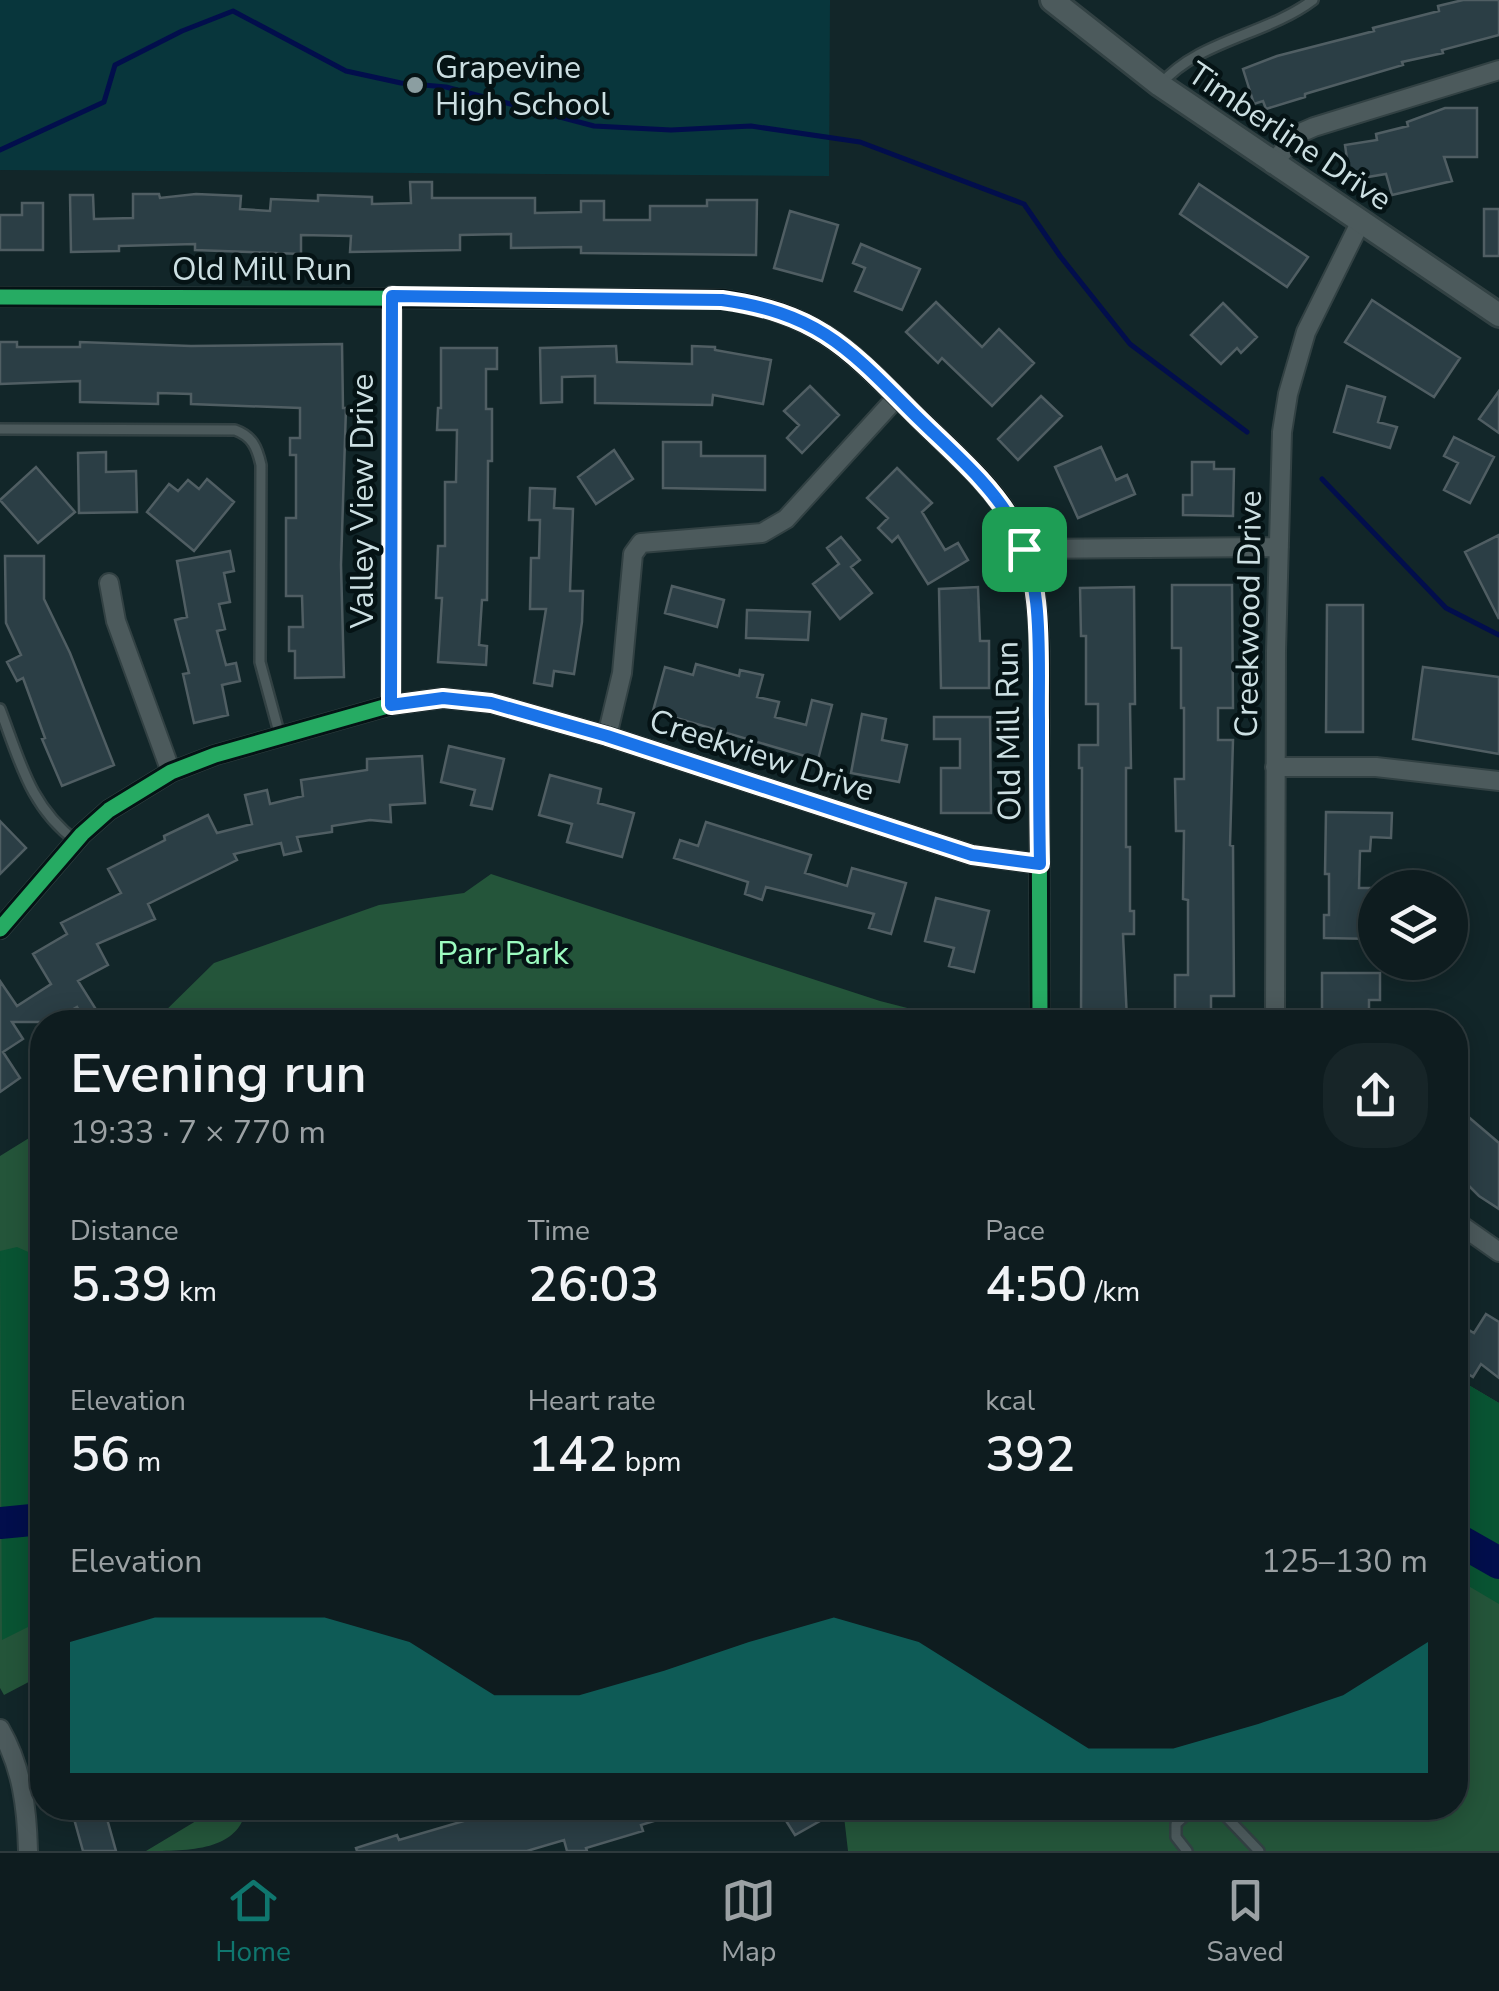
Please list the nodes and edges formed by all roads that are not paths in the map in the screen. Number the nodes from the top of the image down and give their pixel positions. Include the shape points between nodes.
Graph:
1 (1052, 0) edge
2 (1313, 0) edge
3 (1499, 70) edge
4 (1160, 85) junction
5 (1272, 164) junction
6 (1360, 223) junction
7 (392, 296) junction
8 (0, 297) edge
9 (1499, 315) edge
10 (897, 397) junction
11 (0, 429) edge
12 (1279, 547) junction
13 (1024, 549) junction
14 (108, 583) dead end
15 (391, 705) junction
16 (0, 709) edge
17 (280, 736) junction
18 (607, 736) junction
19 (1274, 768) junction
20 (170, 772) junction
21 (1499, 781) edge
22 (76, 841) junction
23 (1040, 864) junction
24 (0, 929) edge
25 (1040, 1010) edge
26 (1275, 1010) edge
27 (1468, 1229) edge
28 (1499, 1252) edge
29 (0, 1730) edge
30 (1180, 1820) edge
31 (1229, 1820) edge
32 (28, 1851) edge
33 (1188, 1851) edge
34 (1259, 1851) edge

1 - 4 street, Timberline Drive
2 - 4 lane via 1291,17 1174,68
3 - 5 street via 1314,126
4 - 5 street, Timberline Drive
5 - 6 street, Timberline Drive
6 - 9 street, Timberline Drive
6 - 12 street, Creekwood Drive via 1306,332 1288,394
7 - 8 street, Old Mill Run
7 - 10 street, Old Mill Run via 760,305 827,332
7 - 15 street, Valley View Drive
10 - 13 street, Old Mill Run via 997,499
10 - 18 street via 786,519 762,533 641,542 633,554 622,673
11 - 17 lane via 248,434 261,465 260,662
12 - 13 street
12 - 19 street, Creekwood Drive
13 - 23 street, Old Mill Run via 1038,662
14 - 20 street
15 - 17 street, Creekview Drive
15 - 18 street, Creekview Drive via 443,698 491,703
16 - 22 lane via 45,814
17 - 20 street, Creekview Drive
18 - 23 street, Creekview Drive via 972,855
19 - 21 street via 1376,768
19 - 26 street, Creekwood Drive
20 - 22 street, Creekview Drive via 109,810
22 - 24 street, Creekview Drive
23 - 25 street, Old Mill Run
27 - 28 street
29 - 32 street via 20,1776
30 - 33 lane via 1176,1837
31 - 34 lane

